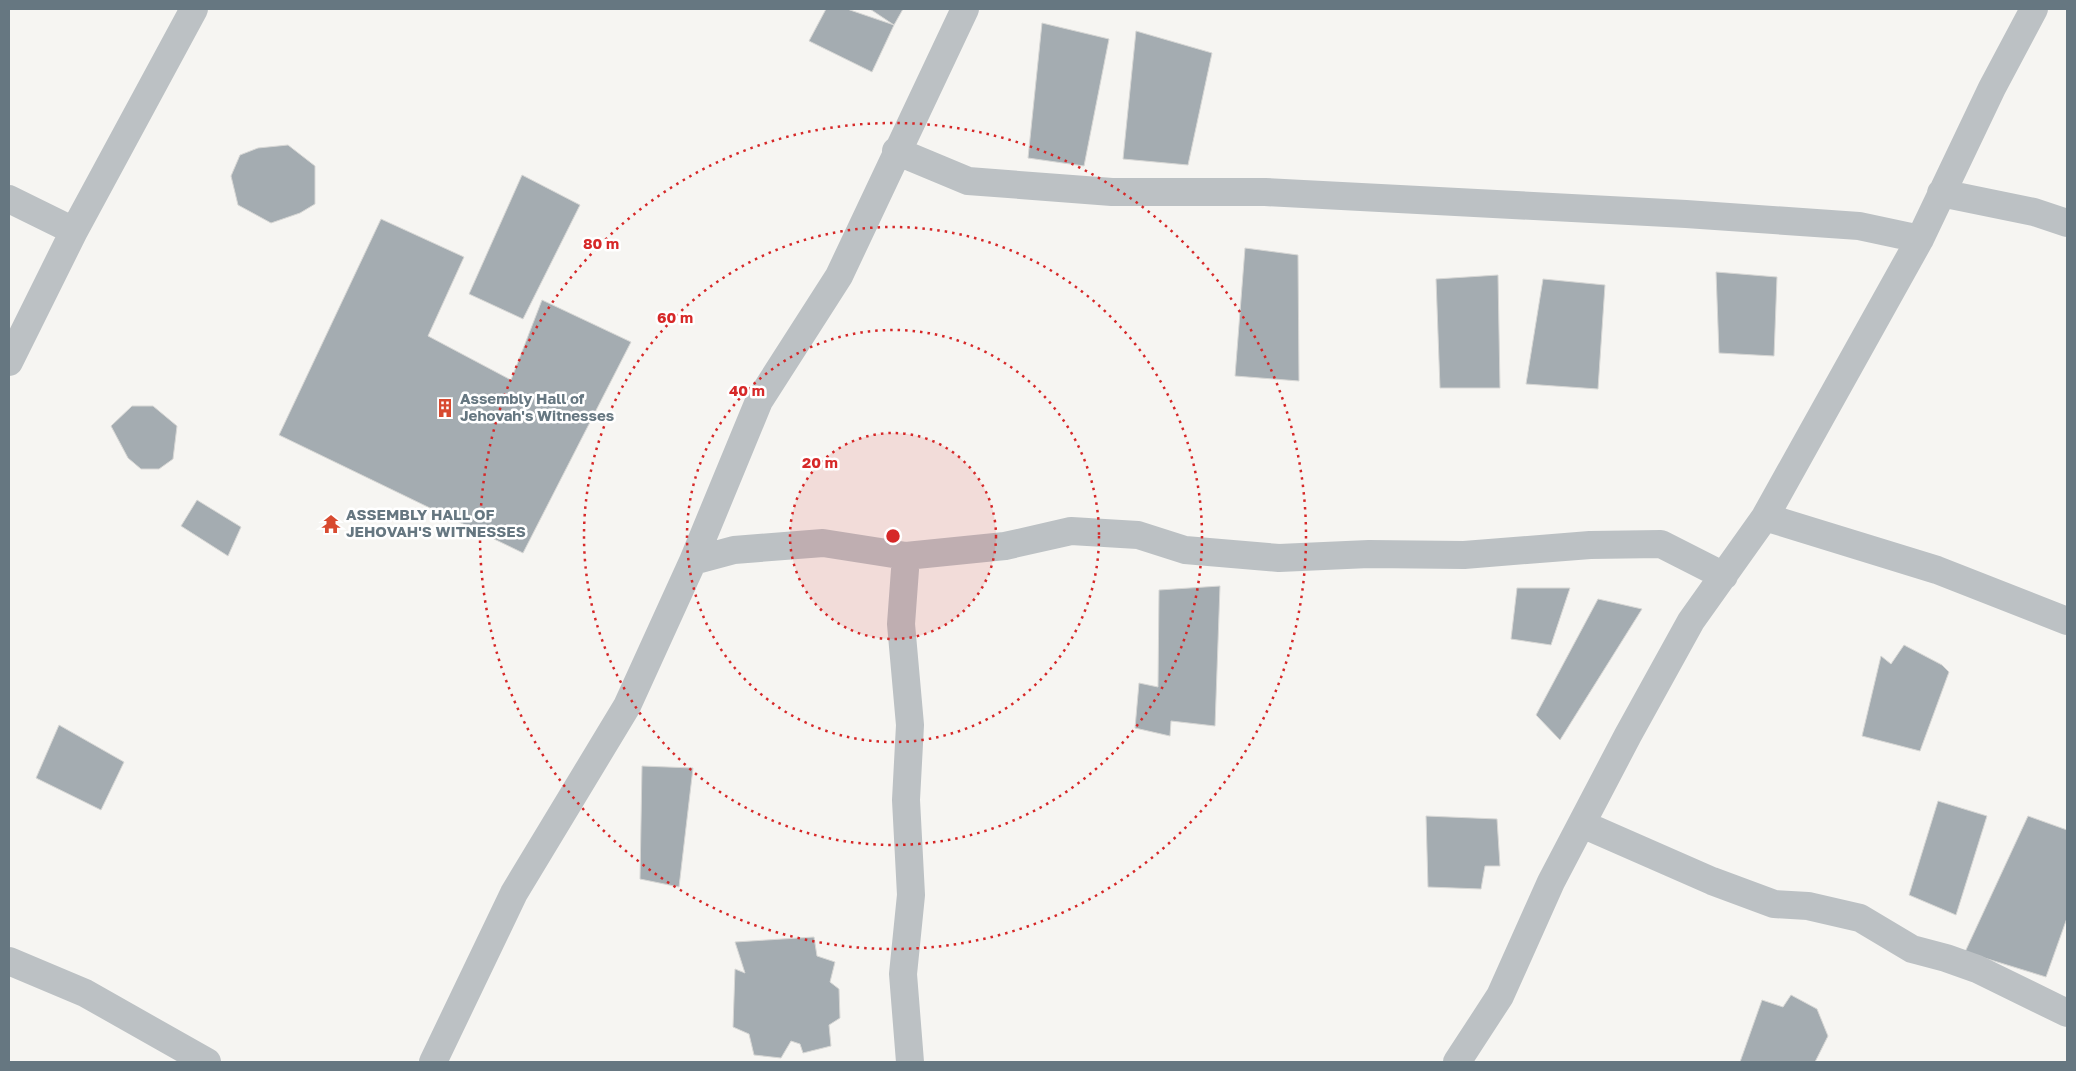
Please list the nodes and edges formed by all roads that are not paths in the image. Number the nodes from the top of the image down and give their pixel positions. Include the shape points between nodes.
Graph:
1 (194, 9) edge
2 (965, 9) edge
3 (2034, 9) edge
4 (896, 151) junction
5 (1941, 194) junction
6 (9, 199) edge
7 (2067, 223) edge
8 (74, 231) junction
9 (1920, 239) junction
10 (9, 362) edge
11 (1765, 517) junction
12 (906, 556) junction
13 (693, 561) junction
14 (1724, 576) junction
15 (2067, 621) edge
16 (1582, 824) junction
17 (9, 961) edge
18 (2067, 1013) edge
19 (207, 1062) edge
20 (433, 1062) edge
21 (910, 1062) edge
22 (1456, 1062) edge

1 - 8 street
2 - 4 street
3 - 5 street
4 - 9 street via 968,181 1112,192 1265,192 1686,214 1858,226
4 - 13 street via 840,276 759,401
5 - 7 street via 2034,212
5 - 9 street
6 - 8 street
8 - 10 street
9 - 11 street
11 - 14 street
11 - 15 street via 1937,570
12 - 13 street via 823,543 734,550
12 - 14 street via 1005,546 1071,531 1138,535 1185,550 1279,558 1368,554 1464,555 1590,545 1661,544
12 - 21 street via 901,624 910,725 906,800 911,895 903,974
13 - 20 street via 627,706 514,893
14 - 16 street via 1691,621
16 - 18 street via 1712,881 1774,904 1808,906 1860,918 1912,949 1977,969
16 - 22 street via 1551,882 1500,996
17 - 19 street via 85,993

